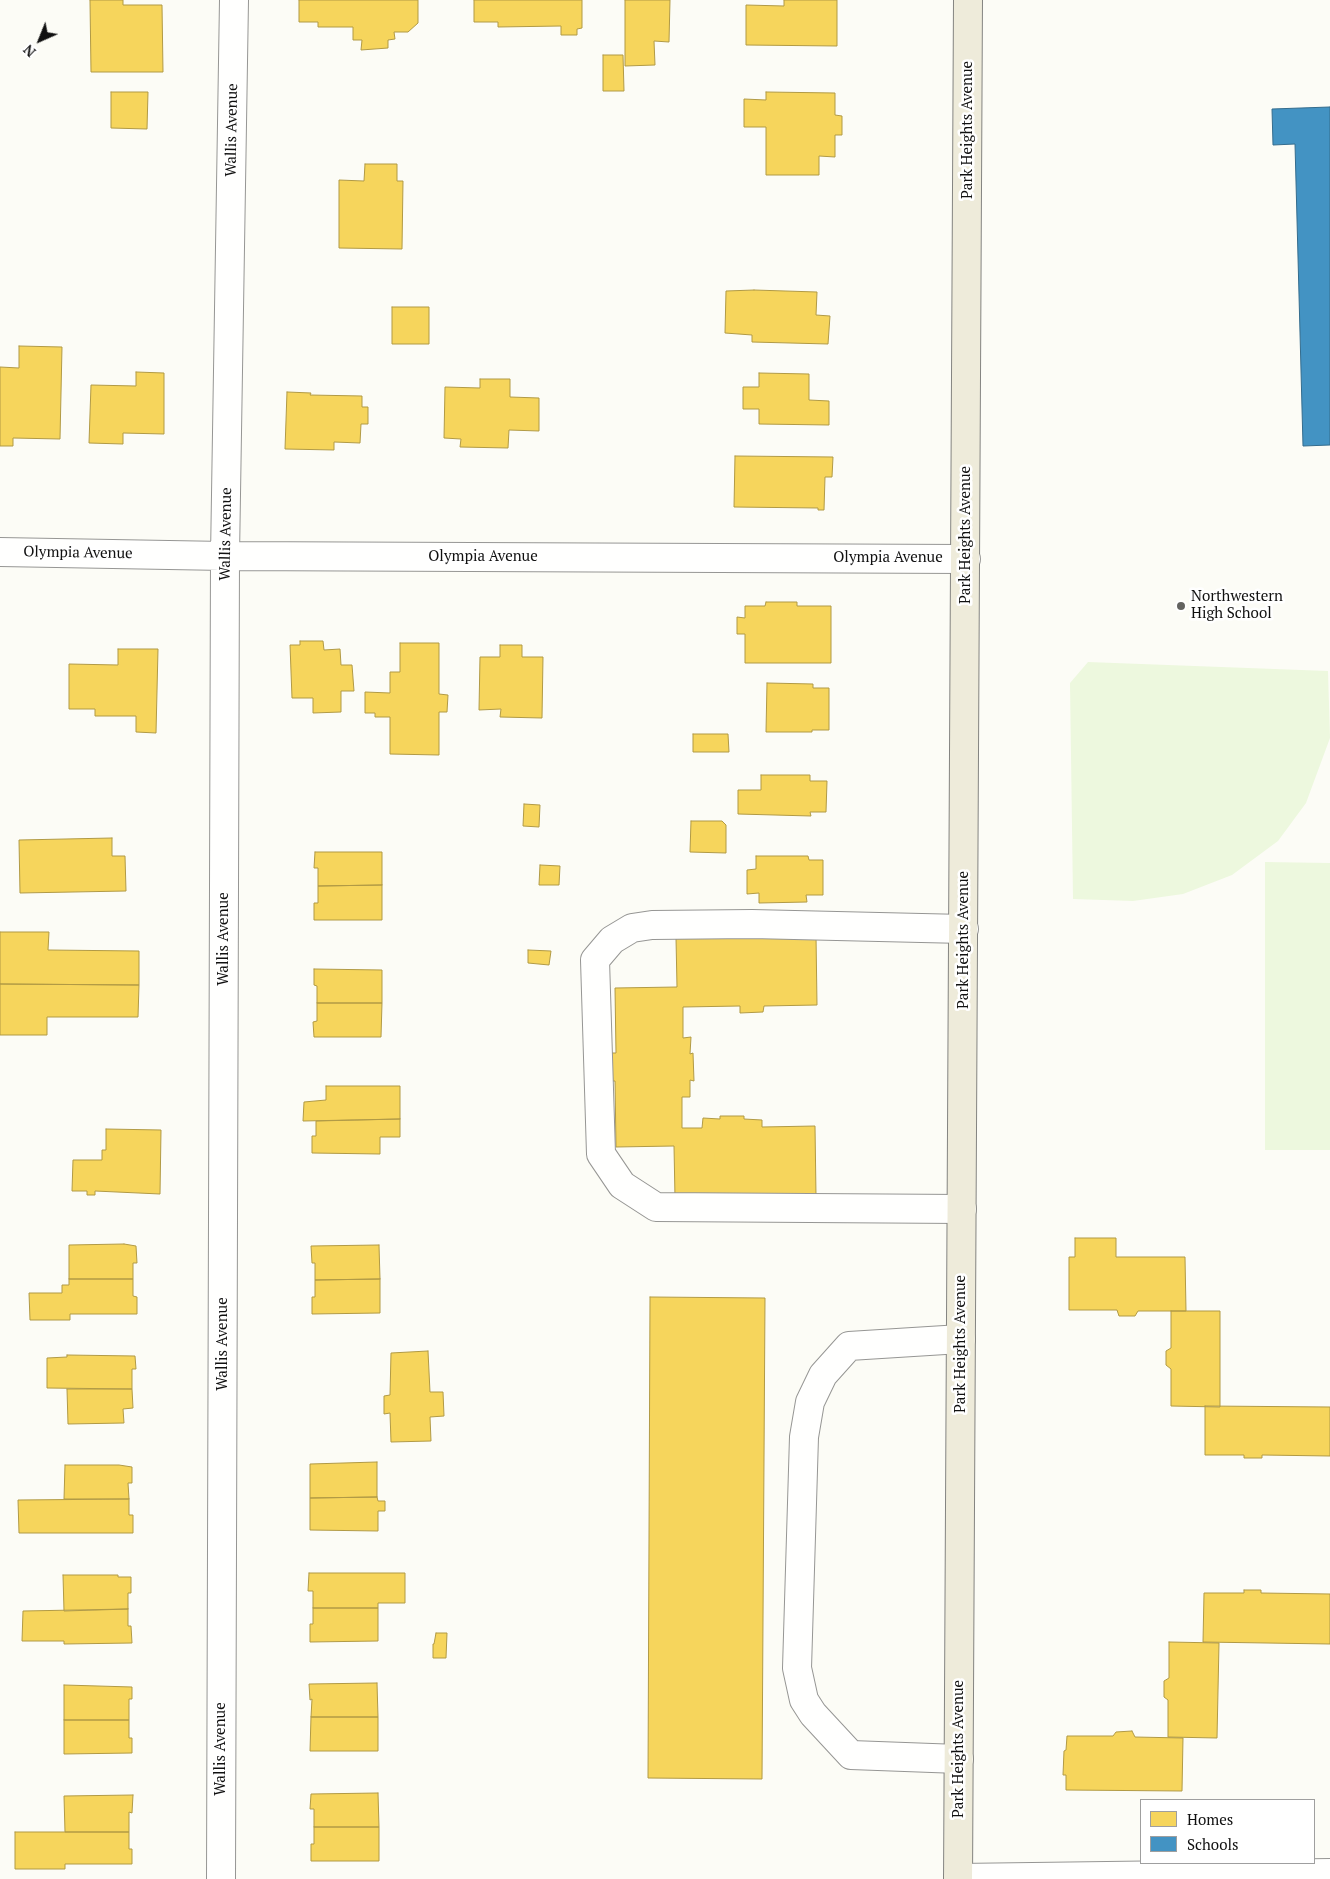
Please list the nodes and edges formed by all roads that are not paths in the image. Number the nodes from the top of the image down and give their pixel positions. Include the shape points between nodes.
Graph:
1 (234, 0) edge
2 (968, 0) edge
3 (0, 552) edge
4 (225, 556) junction
5 (966, 559) junction
6 (964, 929) junction
7 (962, 1209) junction
8 (961, 1339) junction
9 (959, 1759) junction
10 (1330, 1873) edge
11 (221, 1879) edge
12 (958, 1879) edge

1 - 4 street, Wallis Avenue
2 - 5 main road, Park Heights Avenue
3 - 4 street, Olympia Avenue
4 - 5 street, Olympia Avenue
4 - 11 street, Wallis Avenue
5 - 6 main road, Park Heights Avenue
6 - 7 main road, Park Heights Avenue
6 - 7 street via 652,925 625,932 612,940 594,960 600,1154 622,1185 656,1207
7 - 8 main road, Park Heights Avenue
8 - 9 main road, Park Heights Avenue
8 - 9 street via 849,1346 823,1375 810,1402 804,1437 797,1668 804,1700 852,1755
9 - 12 main road, Park Heights Avenue
10 - 12 street

